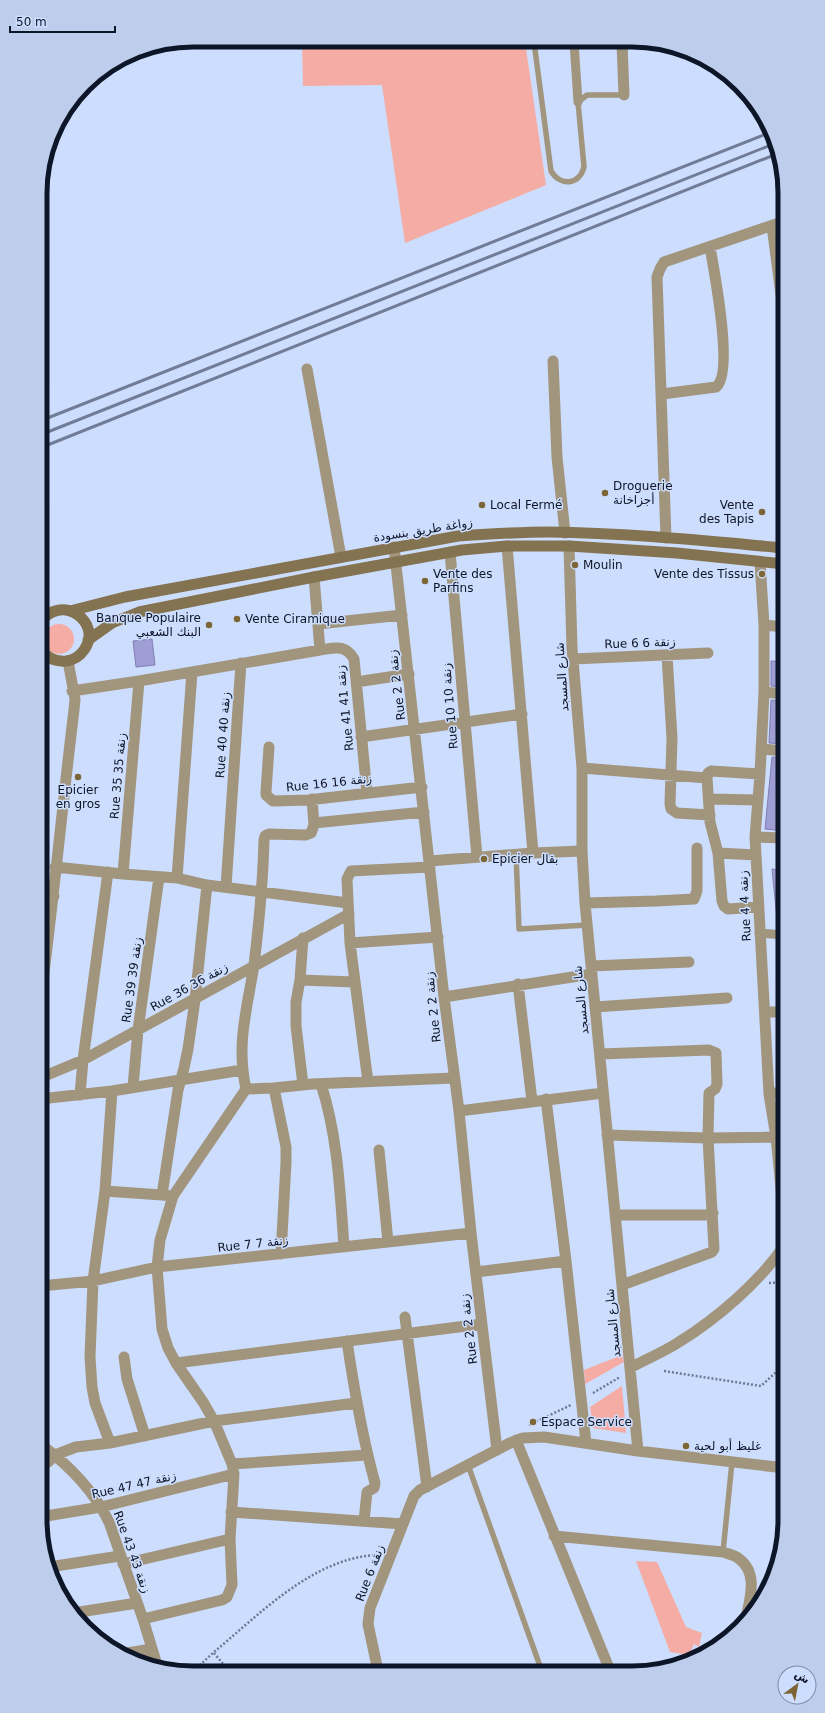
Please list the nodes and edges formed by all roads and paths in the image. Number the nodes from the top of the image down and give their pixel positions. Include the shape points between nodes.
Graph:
1 (535, 47) edge
2 (574, 47) edge
3 (622, 47) edge
4 (624, 94) joint
5 (578, 102) junction
6 (778, 224) edge
7 (772, 226) junction
8 (710, 247) junction
9 (778, 263) edge
10 (553, 361) dead end
11 (307, 369) dead end
12 (662, 394) junction
13 (565, 532) junction
14 (666, 538) junction
15 (507, 546) junction
16 (569, 546) junction
17 (394, 547) junction
18 (778, 547) edge
19 (450, 552) junction
20 (341, 557) junction
21 (396, 561) junction
22 (760, 562) junction
23 (778, 563) edge
24 (314, 577) junction
25 (70, 611) junction
26 (47, 615) edge
27 (402, 615) junction
28 (318, 624) junction
29 (764, 625) junction
30 (778, 626) edge
31 (88, 640) junction
32 (320, 650) junction
33 (708, 653) dead end
34 (667, 655) junction
35 (47, 656) edge
36 (52, 659) junction
37 (573, 659) junction
38 (47, 661) edge
39 (68, 661) junction
40 (241, 663) junction
41 (192, 672) junction
42 (409, 674) junction
43 (139, 681) junction
44 (356, 682) junction
45 (72, 691) junction
46 (764, 692) junction
47 (778, 693) edge
48 (522, 714) junction
49 (465, 722) junction
50 (415, 729) junction
51 (361, 737) junction
52 (269, 747) dead end
53 (761, 749) junction
54 (778, 750) edge
55 (582, 768) junction
56 (760, 774) junction
57 (671, 776) junction
58 (707, 778) junction
59 (422, 787) junction
60 (367, 793) junction
61 (312, 799) junction
62 (709, 799) junction
63 (758, 800) junction
64 (424, 812) junction
65 (710, 815) junction
66 (314, 823) junction
67 (755, 837) junction
68 (778, 838) edge
69 (697, 848) dead end
70 (582, 851) junction
71 (533, 853) junction
72 (718, 853) junction
73 (516, 854) junction
74 (756, 855) junction
75 (477, 857) junction
76 (430, 864) junction
77 (55, 867) junction
78 (108, 872) junction
79 (123, 874) junction
80 (159, 876) junction
81 (177, 878) junction
82 (207, 885) junction
83 (226, 887) junction
84 (262, 892) junction
85 (47, 896) edge
86 (54, 896) junction
87 (585, 903) junction
88 (758, 907) junction
89 (348, 908) junction
90 (587, 925) junction
91 (759, 933) junction
92 (778, 934) edge
93 (438, 937) junction
94 (303, 938) junction
95 (350, 943) junction
96 (47, 950) edge
97 (690, 962) dead end
98 (253, 966) junction
99 (591, 970) junction
100 (300, 980) junction
101 (355, 982) junction
102 (518, 984) junction
103 (444, 997) junction
104 (727, 998) dead end
105 (195, 1000) junction
106 (595, 1007) junction
107 (765, 1012) junction
108 (778, 1012) edge
109 (138, 1030) junction
110 (600, 1054) junction
111 (83, 1060) junction
112 (242, 1070) junction
113 (47, 1075) edge
114 (454, 1078) junction
115 (181, 1080) junction
116 (368, 1082) junction
117 (321, 1084) junction
118 (303, 1085) junction
119 (132, 1087) junction
120 (274, 1088) junction
121 (246, 1090) junction
122 (112, 1091) junction
123 (603, 1093) junction
124 (778, 1093) edge
125 (769, 1094) junction
126 (80, 1095) junction
127 (47, 1098) edge
128 (546, 1099) junction
129 (532, 1101) junction
130 (459, 1111) junction
131 (608, 1134) junction
132 (776, 1137) junction
133 (708, 1138) junction
134 (379, 1150) dead end
135 (778, 1157) edge
136 (105, 1191) junction
137 (168, 1195) junction
138 (713, 1213) junction
139 (615, 1215) junction
140 (471, 1233) junction
141 (388, 1242) junction
142 (344, 1247) junction
143 (281, 1254) junction
144 (778, 1254) edge
145 (566, 1262) junction
146 (158, 1268) junction
147 (476, 1272) junction
148 (93, 1281) junction
149 (47, 1285) edge
150 (622, 1285) junction
151 (405, 1317) dead end
152 (482, 1324) junction
153 (407, 1333) junction
154 (347, 1341) junction
155 (124, 1357) dead end
156 (176, 1363) junction
157 (630, 1368) junction
158 (778, 1370) edge
159 (664, 1371) dead end
160 (356, 1403) junction
161 (214, 1421) junction
162 (145, 1436) junction
163 (516, 1440) junction
164 (110, 1443) junction
165 (586, 1443) junction
166 (47, 1449) edge
167 (497, 1450) junction
168 (638, 1451) junction
169 (55, 1455) junction
170 (367, 1455) junction
171 (47, 1462) edge
172 (732, 1462) junction
173 (468, 1465) junction
174 (778, 1467) edge
175 (233, 1469) junction
176 (424, 1488) junction
177 (101, 1507) junction
178 (232, 1512) junction
179 (47, 1515) edge
180 (364, 1521) junction
181 (403, 1524) junction
182 (554, 1536) junction
183 (230, 1539) junction
184 (723, 1552) junction
185 (390, 1555) junction
186 (122, 1560) junction
187 (55, 1566) edge
188 (137, 1603) junction
189 (747, 1610) edge
190 (80, 1612) edge
191 (143, 1619) junction
192 (152, 1649) junction
193 (132, 1652) edge
194 (214, 1653) junction
195 (156, 1661) edge
196 (198, 1666) edge
197 (225, 1666) edge
198 (377, 1666) edge
199 (540, 1666) dead end
200 (608, 1666) edge

1 - 5 lane via 551,171 556,178 564,182 580,177 584,167
2 - 5 street
3 - 4 street
4 - 5 lane via 587,95
6 - 7 street
7 - 8 street
7 - 9 street
8 - 12 street via 664,262 657,277
8 - 12 street via 723,335 723,375 716,387
10 - 13 street via 557,457
11 - 20 street
12 - 14 street
13 - 14 main road, زواغة طريق بنسودة
13 - 17 main road, زواغة طريق بنسودة via 458,536
14 - 18 main road, زواغة طريق بنسودة
15 - 16 main road
15 - 19 main road
15 - 48 street
16 - 22 main road via 678,553
16 - 37 street, شارع المسجد
17 - 20 main road, زواغة طريق بنسودة
17 - 21 street, Rue 2 زنقة 2
19 - 21 main road
19 - 49 street, Rue 10 زنقة 10
20 - 25 main road, زواغة طريق بنسودة via 125,597
21 - 24 main road
21 - 27 street, Rue 2 زنقة 2
22 - 23 main road
22 - 29 street, Rue 4 زنقة 4
24 - 28 street
24 - 31 main road via 139,612 112,623
25 - 26 main road, زواغة طريق بنسودة via 54,611
25 - 31 main road via 85,622
27 - 28 street
27 - 42 street, Rue 2 زنقة 2
28 - 32 street
29 - 30 street
29 - 46 street, Rue 4 زنقة 4
31 - 39 main road via 80,655
32 - 40 street
32 - 44 street, Rue 41 زنقة 41 via 339,647 350,653 354,659
33 - 34 street, Rue 6 زنقة 6
34 - 37 street, Rue 6 زنقة 6
34 - 57 street via 672,738
35 - 36 main road
36 - 38 main road
36 - 39 main road
37 - 55 street, شارع المسجد
39 - 45 street
40 - 41 street
40 - 83 street, Rue 40 زنقة 40
41 - 43 street
41 - 81 street
42 - 44 street
42 - 50 street, Rue 2 زنقة 2
43 - 45 street
43 - 79 street, Rue 35 زنقة 35
44 - 51 street, Rue 41 زنقة 41
45 - 77 street via 75,700
46 - 47 street
46 - 53 street, Rue 4 زنقة 4
48 - 49 street
48 - 71 street
49 - 50 street
49 - 75 street, Rue 10 زنقة 10
50 - 51 street
50 - 59 street, Rue 2 زنقة 2
51 - 60 street, Rue 41 زنقة 41
52 - 61 street, Rue 16 زنقة 16 via 266,792 269,799
53 - 54 street
53 - 56 street, Rue 4 زنقة 4
55 - 57 street
55 - 70 street, شارع المسجد
56 - 58 street via 711,771
56 - 63 street, Rue 4 زنقة 4
57 - 58 street
57 - 65 street via 671,809 678,813
58 - 62 street
59 - 60 street, Rue 16 زنقة 16
59 - 64 street, Rue 2 زنقة 2
60 - 61 street, Rue 16 زنقة 16
61 - 66 street
62 - 63 street
62 - 65 street
63 - 67 street, Rue 4 زنقة 4
64 - 66 street
64 - 76 street, Rue 2 زنقة 2
65 - 72 street
66 - 84 street via 311,833 306,835 265,836
67 - 68 street
67 - 74 street, Rue 4 زنقة 4
69 - 87 street via 697,891 694,899
70 - 71 street
70 - 87 street, شارع المسجد
71 - 73 street
72 - 74 street
72 - 88 street via 724,906 728,909
73 - 75 street
73 - 90 lane via 520,929
74 - 88 street, Rue 4 زنقة 4
75 - 76 street
76 - 89 street via 351,871 347,879
76 - 93 street, Rue 2 زنقة 2
77 - 78 street
77 - 86 street
78 - 79 street
78 - 111 street
79 - 80 street
80 - 81 street
80 - 109 street, Rue 39 زنقة 39
81 - 82 street
82 - 83 street
82 - 105 street
83 - 84 street
84 - 89 street
84 - 98 street
85 - 86 street
86 - 96 street
87 - 90 street, شارع المسجد
88 - 91 street, Rue 4 زنقة 4
89 - 94 street, Rue 36 زنقة 36
89 - 95 street
90 - 99 street, شارع المسجد
91 - 92 street
91 - 107 street, Rue 4 زنقة 4
93 - 95 street
93 - 103 street, Rue 2 زنقة 2
94 - 98 street, Rue 36 زنقة 36
94 - 100 street
95 - 101 street
97 - 99 street
98 - 105 street, Rue 36 زنقة 36
98 - 112 street via 242,1036
99 - 102 street
99 - 106 street, شارع المسجد
100 - 101 street
100 - 118 street via 296,1002 296,1026
101 - 116 street
102 - 103 street
102 - 129 street
103 - 114 street, Rue 2 زنقة 2
104 - 106 street
105 - 109 street, Rue 36 زنقة 36
105 - 115 street
106 - 110 street, شارع المسجد
107 - 108 street
107 - 125 street, Rue 4 زنقة 4
109 - 111 street, Rue 36 زنقة 36
109 - 119 street, Rue 39 زنقة 39
110 - 123 street, شارع المسجد
110 - 133 street via 714,1051 716,1087 709,1093
111 - 113 street, Rue 36 زنقة 36
111 - 126 street
112 - 115 street
112 - 121 street
114 - 116 street
114 - 130 street, Rue 2 زنقة 2
115 - 119 street
115 - 137 street
116 - 117 street
117 - 118 street
117 - 142 street via 335,1140
118 - 120 street
119 - 122 street
120 - 121 street
120 - 143 street via 286,1155
121 - 137 street
122 - 126 street
122 - 136 street
123 - 128 street
123 - 131 street, شارع المسجد
124 - 125 street
125 - 132 street, Rue 4 زنقة 4
126 - 127 street
128 - 129 street
128 - 145 street
129 - 130 street
130 - 140 street, Rue 2 زنقة 2
131 - 133 street
131 - 139 street, شارع المسجد
132 - 133 street
132 - 135 street, Rue 4 زنقة 4
133 - 138 street
134 - 141 street
136 - 137 street
136 - 148 street
137 - 146 street
138 - 139 street
138 - 150 street via 715,1246 712,1252
139 - 150 street, شارع المسجد
140 - 141 street, Rue 7 زنقة 7
140 - 147 street, Rue 2 زنقة 2
141 - 142 street, Rue 7 زنقة 7
142 - 143 street, Rue 7 زنقة 7
143 - 146 street, Rue 7 زنقة 7
144 - 157 street via 752,1284 705,1325 678,1343
145 - 147 street
145 - 165 street
146 - 148 street, Rue 7 زنقة 7
146 - 156 street via 162,1330
147 - 152 street, Rue 2 زنقة 2
148 - 149 street, Rue 7 زنقة 7
148 - 164 street via 91,1374 95,1403
150 - 157 street, شارع المسجد
151 - 153 street
152 - 153 street
152 - 167 street, Rue 2 زنقة 2
153 - 154 street
153 - 176 street
154 - 156 street
154 - 160 street
155 - 162 street via 127,1379
156 - 161 street
157 - 168 street, شارع المسجد
158 - 159 path via 761,1386
160 - 161 street
160 - 170 street
161 - 162 street
161 - 175 street
162 - 164 street
163 - 165 street via 544,1437
163 - 167 street
163 - 182 street
164 - 169 street via 76,1447
165 - 168 street
166 - 169 street, Rue 43 زنقة 43
167 - 173 street
168 - 172 street
169 - 171 street
169 - 177 street, Rue 43 زنقة 43 via 80,1479
170 - 175 street, Rue 47 زنقة 47
170 - 180 street via 375,1483 374,1488 365,1496
172 - 174 street
172 - 184 lane
173 - 176 street
173 - 199 lane
175 - 177 street, Rue 47 زنقة 47
175 - 178 street
176 - 181 street, Rue 6 زنقة via 414,1496
177 - 179 street, Rue 47 زنقة 47
177 - 186 street, Rue 43 زنقة 43
178 - 180 street
178 - 183 street
180 - 181 street
181 - 185 street, Rue 6 زنقة
182 - 184 street
182 - 200 street
183 - 186 street
183 - 191 street via 232,1585 225,1599
184 - 189 street via 738,1558 748,1568 752,1582
185 - 194 path via 353,1559 311,1576 277,1600
185 - 198 street, Rue 6 زنقة via 369,1615 368,1624
186 - 187 street
186 - 188 street, Rue 43 زنقة 43
188 - 190 street
188 - 191 street, Rue 43 زنقة 43
191 - 192 street, Rue 43 زنقة 43
192 - 193 street
192 - 195 street, Rue 43 زنقة 43
194 - 196 path
194 - 197 path

